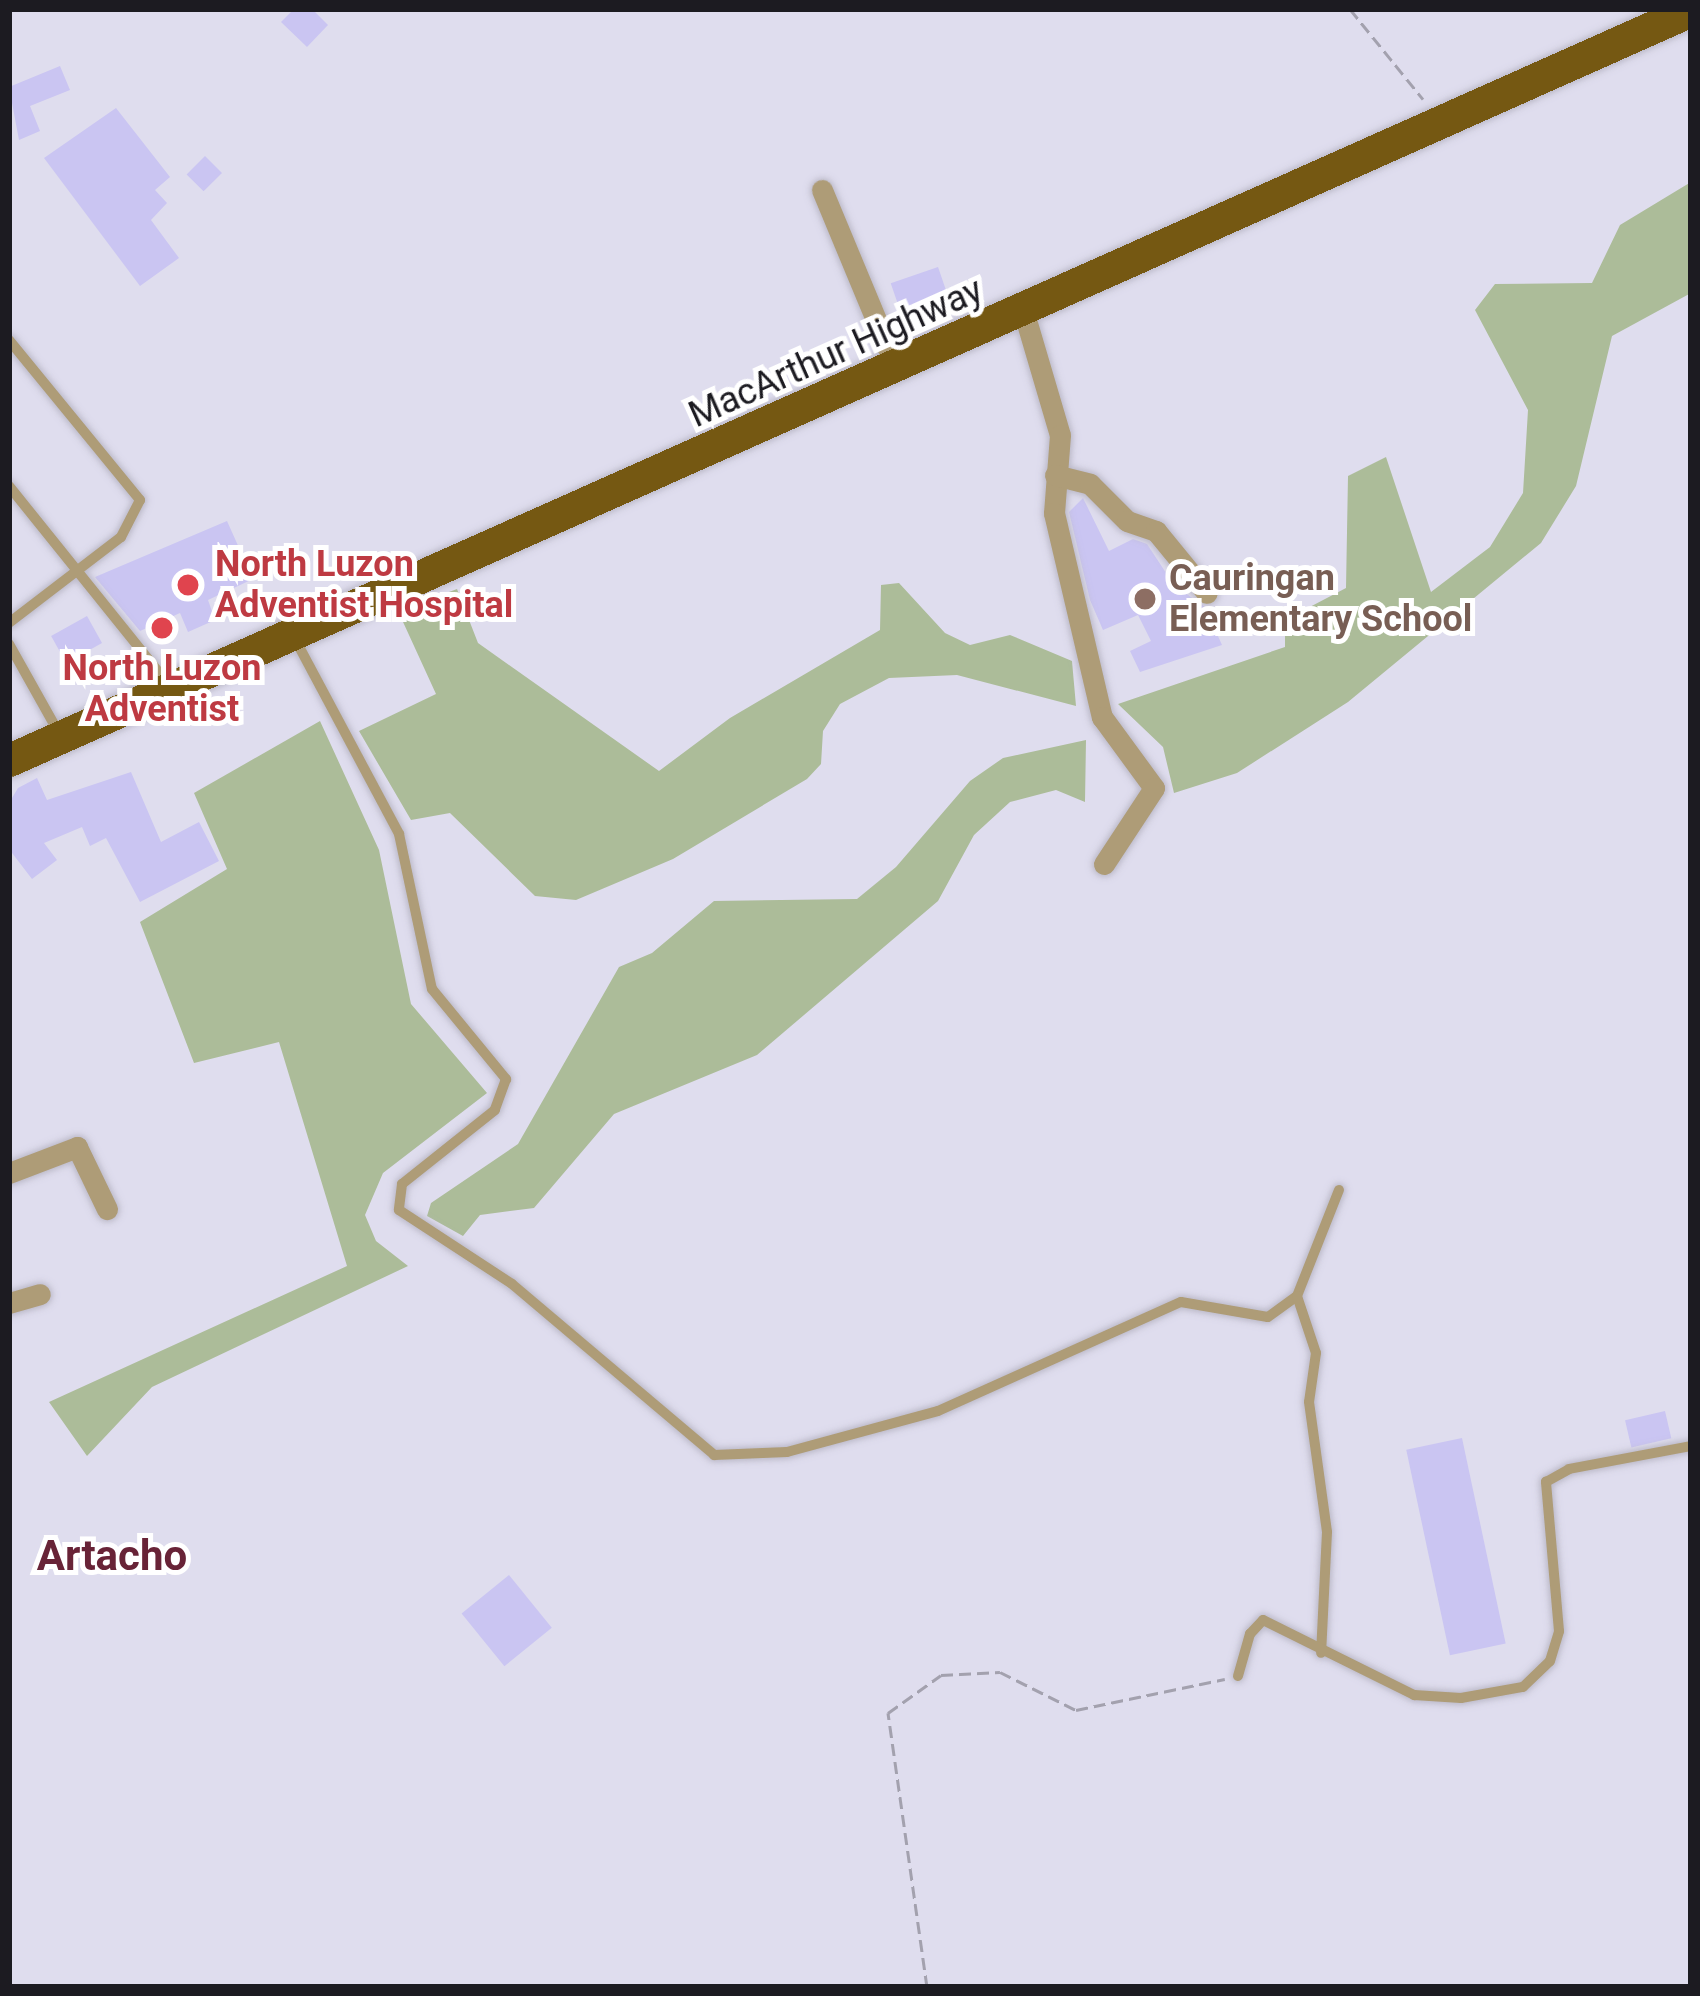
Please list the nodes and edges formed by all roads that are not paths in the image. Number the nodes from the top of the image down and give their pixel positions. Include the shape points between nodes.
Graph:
1 (1691, 10) edge
2 (822, 190) dead end
3 (1024, 313) junction
4 (9, 340) edge
5 (896, 368) junction
6 (1055, 475) junction
7 (9, 485) edge
8 (83, 572) junction
9 (1208, 593) dead end
10 (9, 622) edge
11 (295, 638) junction
12 (9, 644) edge
13 (171, 691) junction
14 (61, 737) junction
15 (9, 760) edge
16 (1103, 864) dead end
17 (9, 1172) edge
18 (1339, 1190) dead end
19 (107, 1209) dead end
20 (40, 1294) dead end
21 (1297, 1296) junction
22 (9, 1303) edge
23 (1691, 1446) edge
24 (1321, 1653) junction
25 (1238, 1676) road end

1 - 3 highway, MacArthur Highway
2 - 5 street
3 - 5 highway, MacArthur Highway
3 - 6 street via 1060,435
4 - 8 lane via 140,500 121,537
5 - 11 highway, MacArthur Highway
6 - 9 street via 1090,484 1127,521 1156,531
6 - 16 street via 1054,513 1102,717 1154,788
7 - 8 lane
8 - 10 lane
8 - 13 lane
11 - 13 highway, MacArthur Highway
11 - 21 lane via 399,834 432,989 506,1079 495,1110 402,1184 399,1210 512,1283 714,1455 787,1452 938,1411 1162,1306 1205,1302 1268,1317
12 - 14 lane
13 - 14 highway, MacArthur Highway
14 - 15 highway, MacArthur Highway
17 - 19 street via 77,1147
18 - 21 lane
20 - 22 street
21 - 24 lane via 1316,1353 1309,1402 1327,1532
23 - 24 lane via 1569,1469 1546,1482 1559,1631 1550,1661 1523,1687 1435,1699 1388,1687
24 - 25 lane via 1258,1622

